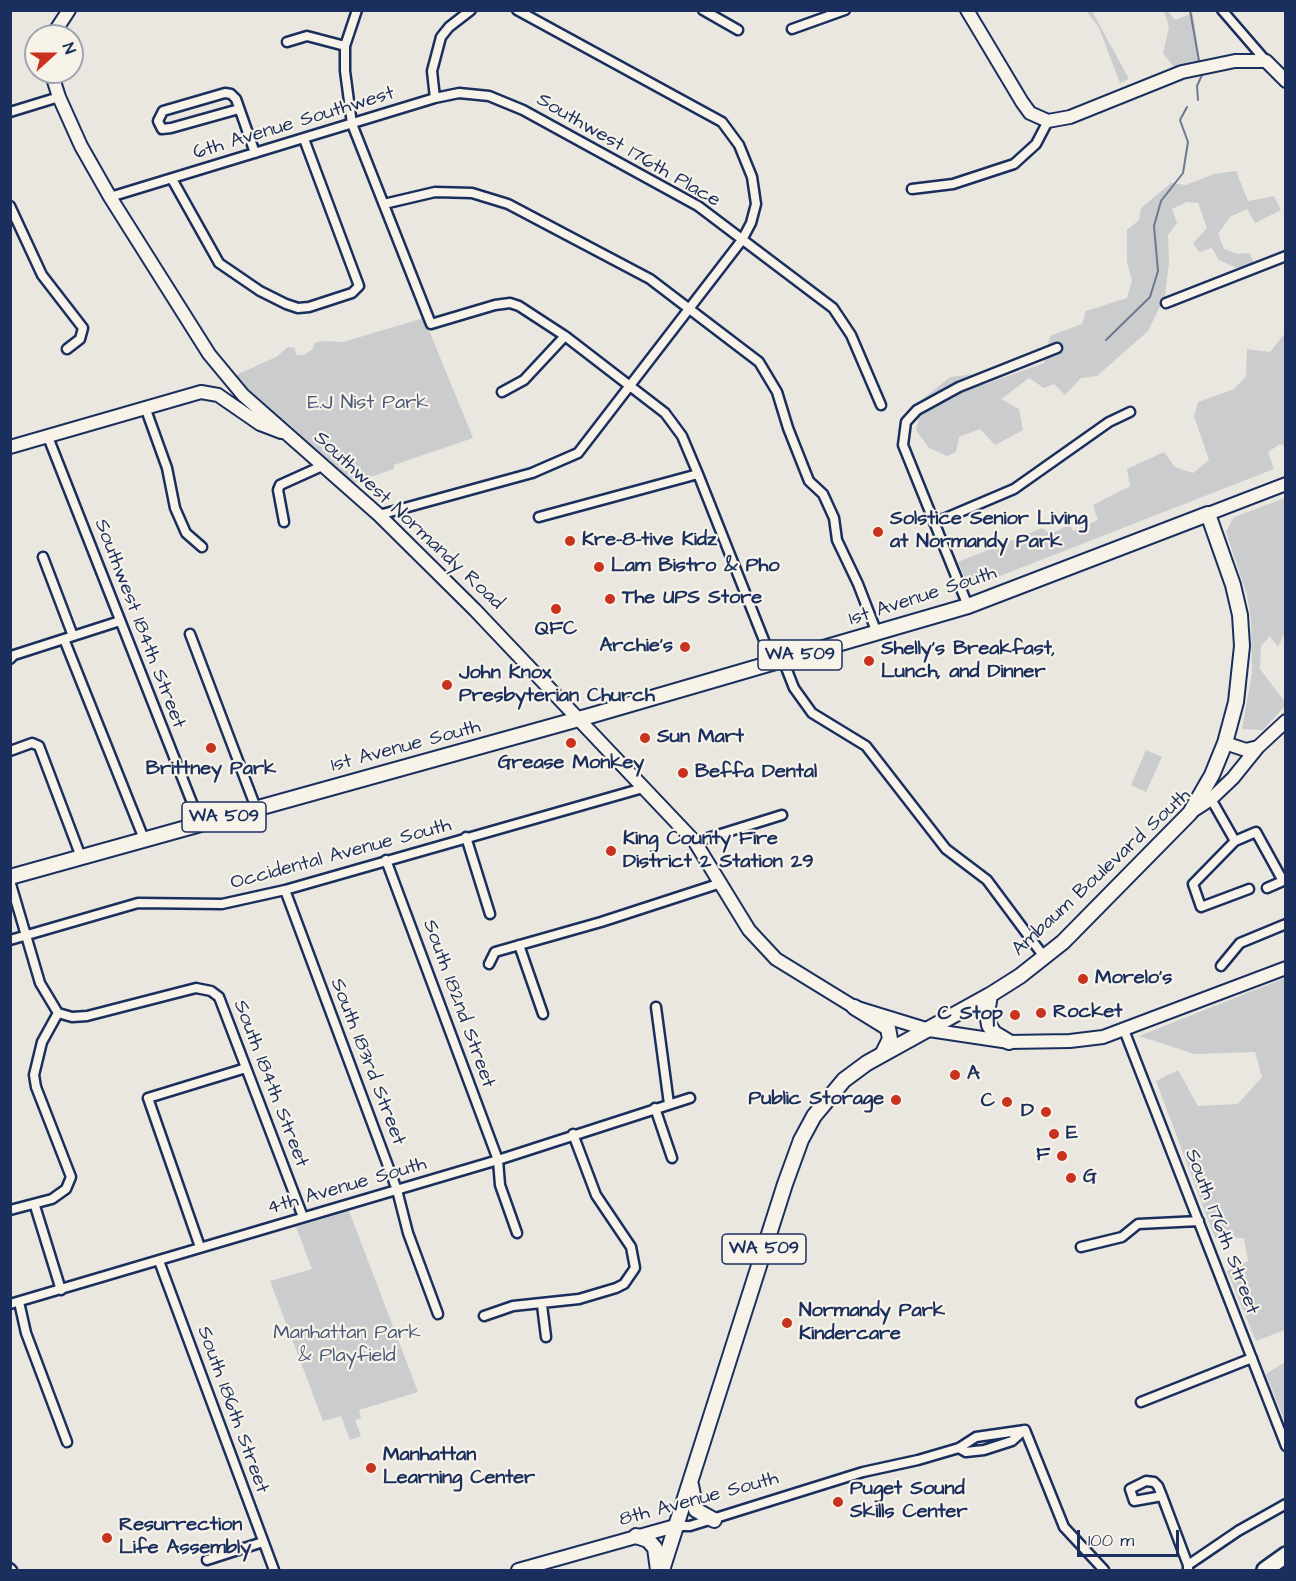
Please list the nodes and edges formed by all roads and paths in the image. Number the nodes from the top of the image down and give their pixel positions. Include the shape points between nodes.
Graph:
1 (69, 10) edge
2 (357, 10) edge
3 (471, 10) edge
4 (517, 10) edge
5 (702, 10) edge
6 (845, 10) edge
7 (967, 10) edge
8 (1222, 10) edge
9 (1235, 10) edge
10 (1230, 19) junction
11 (60, 24) edge
12 (792, 29) dead end
13 (738, 30) dead end
14 (287, 42) dead end
15 (345, 46) junction
16 (1266, 61) junction
17 (1286, 81) edge
18 (55, 84) edge
19 (489, 96) joint
20 (59, 97) junction
21 (435, 98) junction
22 (239, 109) junction
23 (10, 112) edge
24 (1048, 121) junction
25 (352, 124) junction
26 (303, 139) junction
27 (255, 153) junction
28 (172, 179) junction
29 (912, 189) dead end
30 (110, 197) junction
31 (384, 204) junction
32 (10, 206) edge
33 (742, 240) junction
34 (1286, 256) edge
35 (1166, 303) dead end
36 (690, 308) junction
37 (565, 336) junction
38 (1057, 348) dead end
39 (67, 350) dead end
40 (630, 388) junction
41 (502, 392) dead end
42 (881, 405) dead end
43 (145, 408) junction
44 (1130, 412) dead end
45 (286, 433) junction
46 (48, 437) junction
47 (10, 447) edge
48 (322, 466) junction
49 (698, 474) junction
50 (1286, 484) edge
51 (1208, 514) junction
52 (379, 515) junction
53 (539, 517) dead end
54 (284, 522) dead end
55 (934, 523) junction
56 (202, 547) dead end
57 (43, 557) dead end
58 (968, 606) junction
59 (120, 621) junction
60 (877, 633) junction
61 (190, 634) dead end
62 (73, 636) junction
63 (64, 639) junction
64 (10, 659) edge
65 (778, 661) junction
66 (578, 719) junction
67 (1286, 721) edge
68 (1225, 744) junction
69 (1258, 747) junction
70 (10, 751) edge
71 (643, 788) junction
72 (1211, 799) junction
73 (256, 808) junction
74 (1190, 813) junction
75 (782, 816) dead end
76 (200, 823) junction
77 (466, 837) junction
78 (144, 839) junction
79 (1235, 841) junction
80 (695, 842) junction
81 (81, 857) junction
82 (386, 860) junction
83 (10, 879) edge
84 (721, 884) junction
85 (1267, 888) dead end
86 (1249, 889) dead end
87 (285, 890) junction
88 (490, 914) dead end
89 (1286, 924) edge
90 (26, 935) junction
91 (10, 940) edge
92 (519, 945) junction
93 (1045, 957) junction
94 (489, 964) dead end
95 (1221, 966) dead end
96 (1286, 968) edge
97 (990, 995) junction
98 (656, 1007) dead end
99 (854, 1007) junction
100 (58, 1013) junction
101 (543, 1014) dead end
102 (929, 1030) junction
103 (1124, 1030) junction
104 (1009, 1042) junction
105 (883, 1053) junction
106 (246, 1068) junction
107 (690, 1098) dead end
108 (669, 1104) junction
109 (655, 1108) junction
110 (573, 1134) junction
111 (672, 1158) dead end
112 (498, 1160) junction
113 (397, 1190) junction
114 (35, 1206) junction
115 (10, 1210) edge
116 (303, 1217) junction
117 (1199, 1221) junction
118 (517, 1233) dead end
119 (200, 1247) junction
120 (1081, 1247) dead end
121 (159, 1261) junction
122 (61, 1290) junction
123 (15, 1303) edge
124 (542, 1305) junction
125 (438, 1314) dead end
126 (484, 1316) dead end
127 (546, 1337) dead end
128 (1252, 1359) junction
129 (1141, 1402) dead end
130 (1025, 1430) junction
131 (67, 1442) dead end
132 (1286, 1446) edge
133 (959, 1448) junction
134 (691, 1474) junction
135 (1161, 1496) dead end
136 (1286, 1504) edge
137 (714, 1520) junction
138 (675, 1526) junction
139 (636, 1536) junction
140 (263, 1542) junction
141 (1286, 1555) edge
142 (207, 1560) dead end
143 (1188, 1568) edge
144 (274, 1570) edge
145 (518, 1570) edge
146 (660, 1570) edge
147 (1104, 1570) edge
148 (1265, 1570) edge

1 - 11 street
2 - 15 street
3 - 21 street via 441,37 432,70
4 - 33 street via 722,122 739,145 753,185 756,204
5 - 13 street
6 - 12 street
7 - 24 street via 1022,102 1030,112
8 - 10 street
9 - 10 street
10 - 16 street
14 - 15 street via 307,36
15 - 25 street
16 - 17 street
16 - 24 street via 1242,60 1193,69 1153,81 1070,117
18 - 20 street, Southwest Normandy Road
19 - 21 street, 6th Avenue Southwest via 466,93
19 - 33 street, Southwest 176th Place via 523,110 698,207
20 - 23 street
20 - 30 street, Southwest Normandy Road
21 - 25 street, 6th Avenue Southwest
22 - 22 street via 236,99 225,93 163,111 158,121 162,129 171,128
22 - 27 street
24 - 29 street via 1036,144 1014,165 953,184
25 - 26 street, 6th Avenue Southwest
25 - 31 street
26 - 27 street, 6th Avenue Southwest
26 - 28 street via 359,280 352,293 298,308 260,291 219,263
27 - 28 street, 6th Avenue Southwest
28 - 30 street, 6th Avenue Southwest
30 - 45 street, Southwest Normandy Road via 209,354 243,395
31 - 36 street via 435,192 472,193 508,204 650,279
31 - 37 street via 431,324 510,303
32 - 39 street via 42,275 83,328 80,339
33 - 36 street
33 - 42 street, Southwest 176th Place via 833,308 851,335
34 - 35 street
36 - 40 street
36 - 60 street via 759,362 771,379 809,481 823,494 834,518 837,540
37 - 40 street
37 - 41 street via 524,380
38 - 55 street via 959,387 917,410 906,422 903,445
40 - 49 street via 674,423
40 - 52 street via 586,446 567,460
43 - 45 street via 210,392 260,424
43 - 46 street
43 - 56 street via 175,508 186,533
44 - 55 street via 1014,489
45 - 48 street, Southwest Normandy Road
46 - 47 street
46 - 59 street, Southwest 184th Street
48 - 52 street, Southwest Normandy Road
48 - 54 street via 280,485
49 - 53 street
49 - 65 street
50 - 51 street, 1st Avenue South
51 - 58 main road, 1st Avenue South / WA 509
51 - 68 main road, WA 509 via 1240,615 1241,674
52 - 66 street, Southwest Normandy Road
55 - 58 street
57 - 62 street
58 - 60 main road, 1st Avenue South / WA 509
59 - 62 street
59 - 76 street, Southwest 184th Street
60 - 65 main road, 1st Avenue South / WA 509
61 - 73 street
62 - 63 street
63 - 64 street
63 - 78 street
65 - 66 main road, 1st Avenue South / WA 509
65 - 93 street via 812,713 866,746 946,849 987,880
66 - 71 street, Southwest Normandy Road
66 - 73 main road, 1st Avenue South / WA 509
67 - 69 street, Ambaum Boulevard South
68 - 69 street via 1246,750
68 - 74 main road, WA 509
69 - 72 street, Ambaum Boulevard South
70 - 81 street via 32,743 39,746
71 - 77 street, Occidental Avenue South
71 - 80 street, Southwest Normandy Road
72 - 74 street, Ambaum Boulevard South
72 - 79 street
73 - 76 main road, 1st Avenue South / WA 509
74 - 93 main road, Ambaum Boulevard South / WA 509
75 - 80 street
76 - 78 main road, 1st Avenue South / WA 509
77 - 82 street, Occidental Avenue South
77 - 88 street
78 - 81 main road, 1st Avenue South / WA 509
79 - 85 street via 1256,832 1283,881
79 - 86 street via 1193,884 1201,907
80 - 84 street, Southwest Normandy Road
81 - 83 main road, 1st Avenue South / WA 509
82 - 87 street, Occidental Avenue South
82 - 112 street, South 182nd Street
83 - 90 street
84 - 92 street
84 - 99 street, Southwest Normandy Road via 762,946 810,982
87 - 90 street, Occidental Avenue South via 222,904 138,903
87 - 113 street, South 183rd Street
89 - 95 street via 1240,943
90 - 91 street, Occidental Avenue South
90 - 100 street via 40,983
92 - 94 street via 495,952
92 - 101 street
93 - 97 main road, Ambaum Boulevard South / WA 509
96 - 103 street, Southwest Normandy Road
97 - 102 main road, Ambaum Boulevard South / WA 509
97 - 104 main road via 989,1024 994,1033
98 - 108 street
99 - 102 street, Southwest Normandy Road
99 - 105 main road via 888,1028 890,1040
100 - 106 street, South 184th Street via 87,1017 196,988 211,991 219,997
100 - 114 street via 42,1042 33,1075 71,1177 60,1194
102 - 104 street, Southwest Normandy Road
102 - 105 main road, WA 509
103 - 104 street, Southwest Normandy Road via 1070,1041
103 - 117 street, South 176th Street
105 - 134 main road, WA 509 via 828,1096 801,1140
106 - 116 street, South 184th Street
106 - 119 street via 148,1098
107 - 108 street, 4th Avenue South
108 - 109 street, 4th Avenue South
109 - 110 street, 4th Avenue South
109 - 111 street
110 - 112 street, 4th Avenue South
110 - 124 street via 596,1196 631,1246 635,1268 624,1284 616,1288
112 - 113 street, 4th Avenue South
112 - 118 street, South 182nd Street via 504,1200
113 - 116 street, 4th Avenue South
113 - 125 street, South 183rd Street via 408,1233
114 - 115 street
114 - 122 street
116 - 119 street, 4th Avenue South
117 - 120 street via 1138,1224 1122,1237
117 - 128 street, South 176th Street
119 - 121 street, 4th Avenue South
121 - 122 street, 4th Avenue South
121 - 140 street, South 186th Street
122 - 123 street, 4th Avenue South
123 - 131 street
124 - 126 street via 513,1306
124 - 127 street
128 - 129 street
128 - 132 street, South 176th Street
130 - 133 street, 8th Avenue South via 976,1437
130 - 133 street, 8th Avenue South via 1012,1441 984,1450 966,1452
130 - 147 street via 1064,1527
133 - 137 street, 8th Avenue South via 863,1472
134 - 137 main road via 693,1504 701,1515
134 - 138 main road, WA 509
135 - 143 street
136 - 143 street via 1258,1518
137 - 138 street, 8th Avenue South
138 - 139 street, 8th Avenue South
138 - 146 main road, WA 509
139 - 145 street, 8th Avenue South
139 - 146 main road via 656,1548
140 - 142 street
140 - 144 street, South 186th Street
141 - 148 highway

